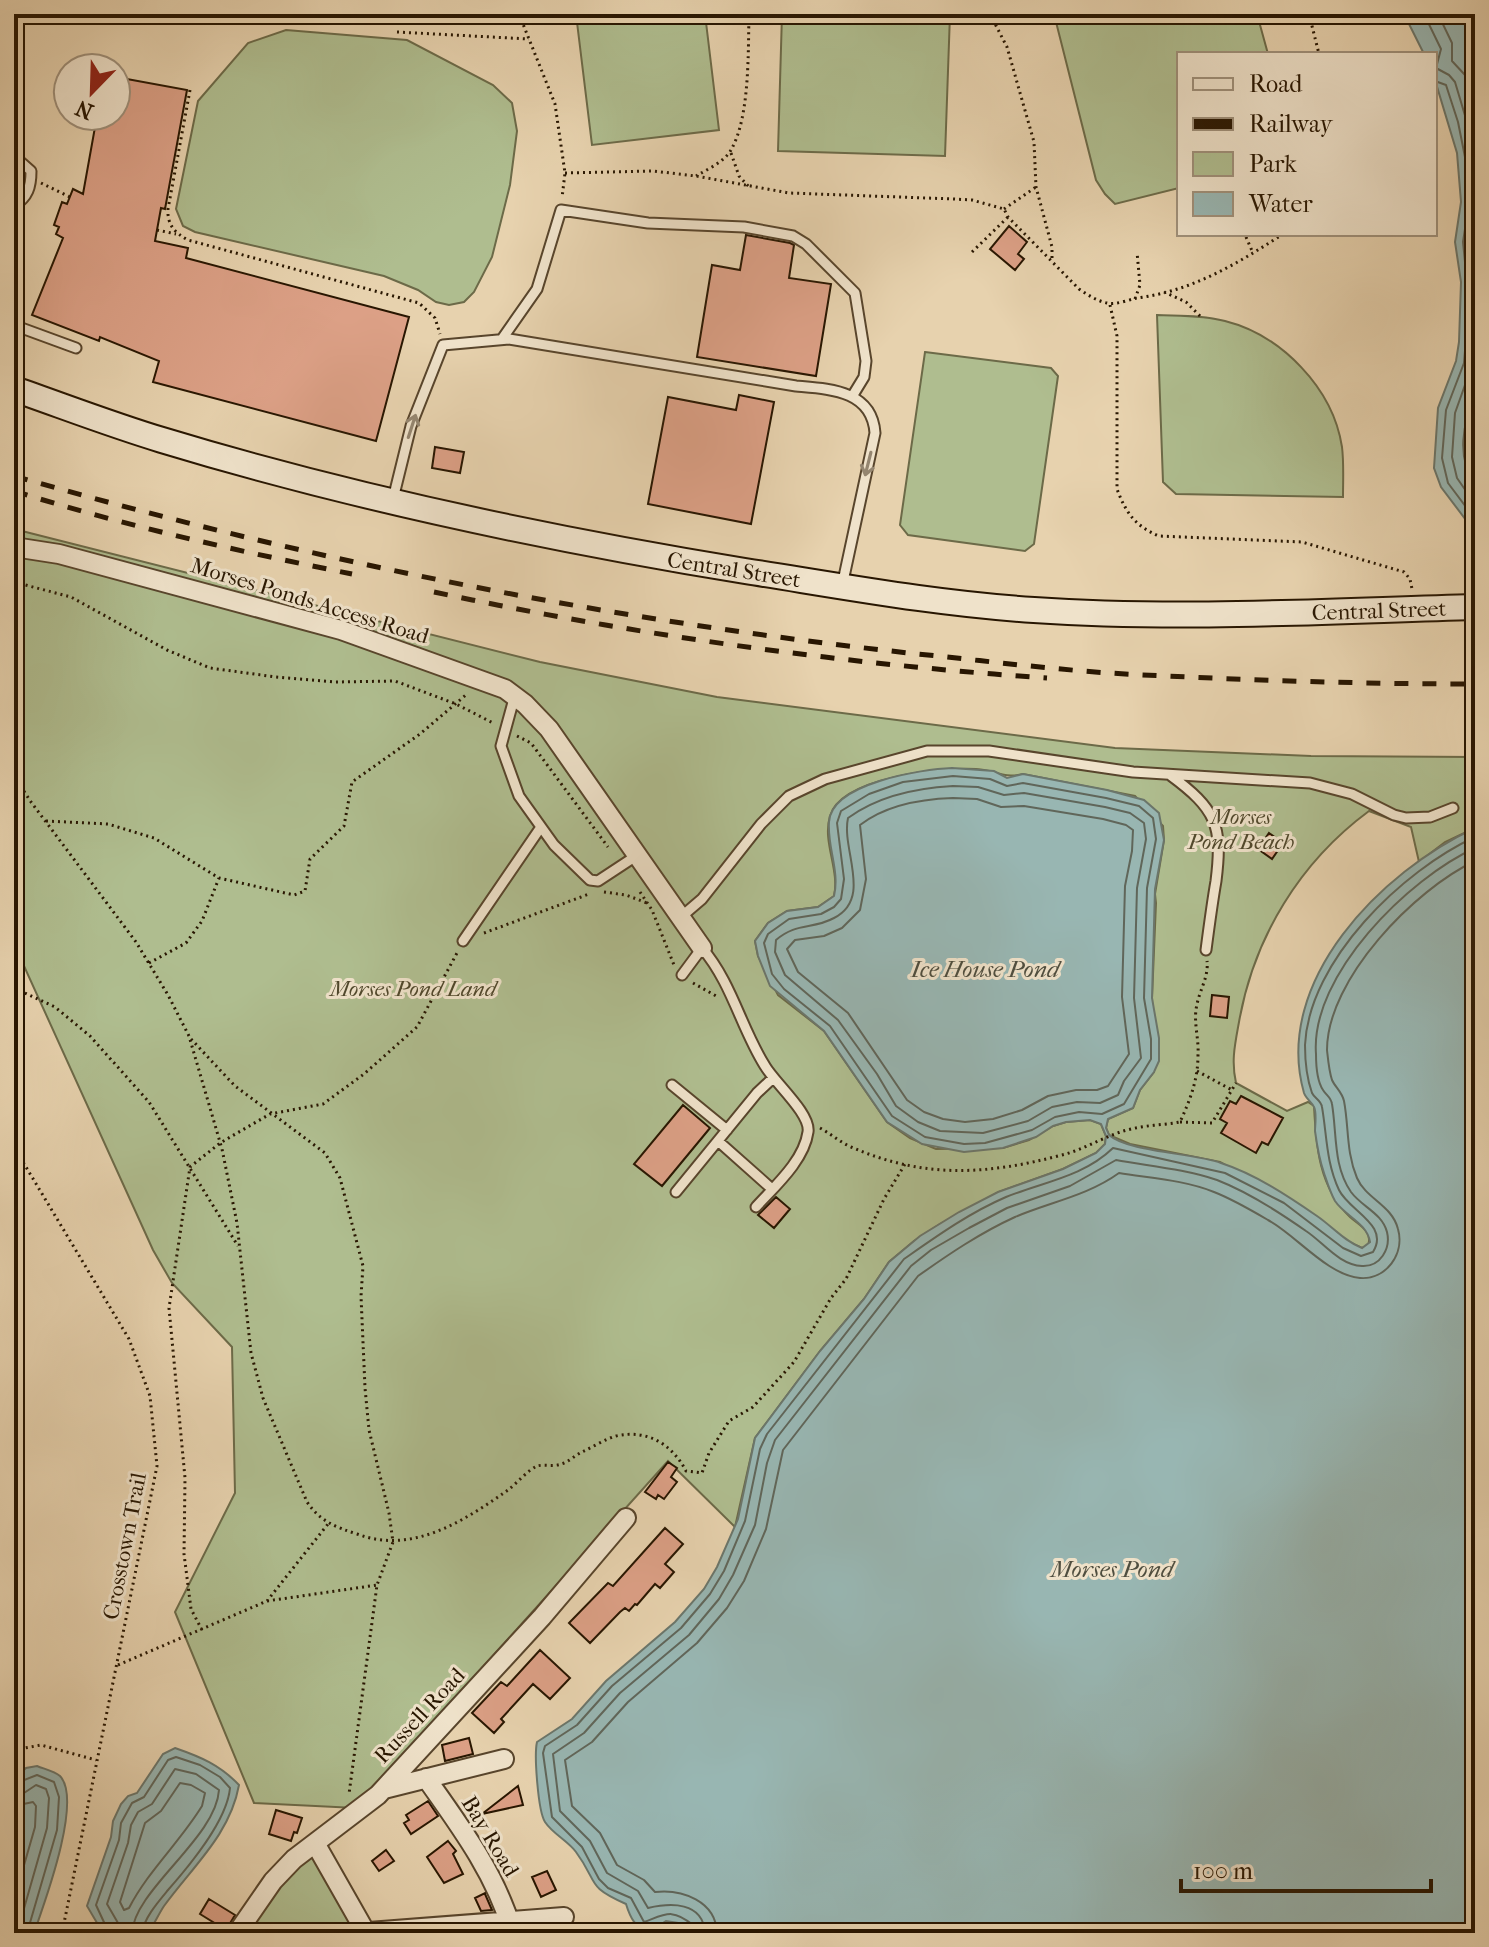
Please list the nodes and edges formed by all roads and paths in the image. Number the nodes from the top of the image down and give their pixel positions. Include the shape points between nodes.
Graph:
1 (519, 14) edge
2 (749, 14) edge
3 (990, 14) edge
4 (1309, 14) edge
5 (397, 32) dead end
6 (529, 39) junction
7 (1318, 52) edge
8 (190, 90) dead end
9 (731, 151) junction
10 (14, 156) edge
11 (565, 173) junction
12 (696, 176) junction
13 (31, 178) junction
14 (1036, 187) junction
15 (750, 188) junction
16 (70, 197) dead end
17 (14, 206) edge
18 (1004, 209) junction
19 (561, 210) junction
20 (1008, 217) junction
21 (157, 230) dead end
22 (176, 234) junction
23 (1280, 236) edge
24 (1246, 237) dead end
25 (972, 252) dead end
26 (1137, 252) dead end
27 (1253, 253) junction
28 (1052, 261) junction
29 (1164, 292) junction
30 (1135, 299) junction
31 (1110, 304) junction
32 (1201, 317) dead end
33 (14, 321) edge
34 (502, 339) junction
35 (443, 345) junction
36 (76, 348) dead end
37 (14, 389) edge
38 (853, 395) junction
39 (392, 501) junction
40 (14, 547) edge
41 (14, 582) edge
42 (842, 586) junction
43 (1475, 607) edge
44 (1414, 609) junction
45 (476, 685) dead end
46 (515, 695) junction
47 (456, 704) junction
48 (504, 729) junction
49 (1170, 775) junction
50 (14, 776) edge
51 (1453, 808) dead end
52 (45, 821) junction
53 (541, 827) junction
54 (629, 861) junction
55 (219, 878) junction
56 (626, 895) junction
57 (647, 903) junction
58 (681, 917) junction
59 (463, 941) junction
60 (702, 948) junction
61 (1206, 950) joint
62 (149, 963) junction
63 (682, 975) junction
64 (14, 988) edge
65 (736, 1005) junction
66 (189, 1036) junction
67 (1197, 1071) junction
68 (773, 1078) junction
69 (1236, 1083) dead end
70 (672, 1085) dead end
71 (1232, 1090) junction
72 (270, 1114) junction
73 (1180, 1122) junction
74 (808, 1126) junction
75 (727, 1130) junction
76 (718, 1141) junction
77 (220, 1143) junction
78 (14, 1147) edge
79 (905, 1164) junction
80 (190, 1167) junction
81 (772, 1189) junction
82 (676, 1192) dead end
83 (756, 1207) dead end
84 (239, 1246) junction
85 (626, 1518) dead end
86 (328, 1524) junction
87 (393, 1542) junction
88 (377, 1585) junction
89 (267, 1601) junction
90 (202, 1630) junction
91 (117, 1666) junction
92 (14, 1750) edge
93 (504, 1759) dead end
94 (97, 1760) junction
95 (426, 1778) junction
96 (384, 1789) junction
97 (345, 1821) junction
98 (315, 1843) junction
99 (564, 1917) dead end
100 (511, 1928) edge
101 (361, 1932) edge
102 (62, 1933) edge
103 (237, 1933) edge

1 - 6 path
2 - 9 path via 746,91
3 - 14 path via 1007,47 1034,142
4 - 7 path
5 - 6 path
6 - 11 path via 555,104
8 - 22 path via 168,209
9 - 12 path
9 - 15 path via 739,176
10 - 13 lane via 31,171
11 - 12 path via 653,171
11 - 19 path
12 - 15 path
13 - 16 path
13 - 17 lane via 23,200
14 - 18 path
14 - 28 path
15 - 18 path via 972,200
18 - 20 path
19 - 34 lane via 537,289
19 - 38 lane via 648,223 744,227 793,236 806,244 855,293 866,361
20 - 25 path
20 - 28 path
21 - 22 path
22 - 35 path via 419,303 435,318
23 - 27 path
24 - 27 path
26 - 30 path via 1140,285
27 - 29 path via 1232,268
28 - 31 path via 1079,289
29 - 30 path
29 - 32 path via 1186,302
30 - 31 path
31 - 44 path via 1117,336 1117,489 1132,520 1159,536 1302,542 1404,572
33 - 36 lane
34 - 35 lane
34 - 38 lane
39 -> 35 lane via 411,426
37 - 39 main road, Central Street via 162,440
38 -> 42 lane via 875,423 875,433
39 - 42 main road, Central Street via 603,548
40 - 46 street, Morses Ponds Access Road via 59,554 341,630
41 - 47 path via 71,597 210,668 320,681 395,681
42 - 44 main road, Central Street via 1071,612
43 - 44 main road, Central Street
45 - 47 path
46 - 48 lane
46 - 54 street, Morses Ponds Access Road via 549,729
47 - 48 path
47 - 55 path via 352,782 344,826 310,859 305,891 294,895
48 - 53 lane via 501,746 519,796
48 - 54 path via 531,743
49 - 51 lane via 1310,783 1352,794 1406,818 1430,817
49 - 58 lane via 974,750 900,757 825,779 789,796
49 - 61 lane via 1201,802 1219,835
50 - 52 path
52 - 55 path via 108,824 154,838
52 - 62 path
53 - 54 lane via 590,880 598,881
53 - 59 lane
54 - 58 street, Morses Ponds Access Road
55 - 62 path via 202,921 186,943
56 - 57 path
56 - 57 path via 638,889
56 - 59 path via 598,891
57 - 63 path
58 - 60 street, Morses Ponds Access Road
59 - 72 path via 417,1027 323,1104
60 - 63 lane
60 - 65 lane via 724,976
61 - 67 path via 1209,973 1195,1013
62 - 66 path
63 - 65 path
64 - 80 path via 55,1007 90,1036 149,1102
65 - 68 lane
66 - 72 path via 235,1086
66 - 77 path
67 - 71 path
67 - 73 path
68 - 74 lane
68 - 75 lane
69 - 71 path
70 - 75 lane
71 - 73 path via 1212,1123
72 - 77 path
72 - 87 path via 325,1153 340,1178 355,1229 363,1266 369,1430
73 - 79 path via 1130,1129 1065,1155 986,1171
74 - 79 path via 853,1148
74 - 81 lane via 797,1158
75 - 76 lane
76 - 81 lane
76 - 82 lane
77 - 80 path
77 - 84 path
78 - 91 path, Crosstown Trail via 129,1339 150,1396 157,1466
79 - 87 path via 846,1279 794,1362 753,1407 729,1421 702,1473 686,1471 678,1455 654,1439 615,1436 563,1464 537,1466 473,1514 426,1536
80 - 84 path
80 - 90 path via 169,1308 185,1478 184,1554 191,1609
81 - 83 lane
84 - 86 path via 251,1353 263,1398 307,1502
85 - 96 street, Russell Road
86 - 87 path
86 - 89 path
87 - 88 path
88 - 89 path
88 - 97 path
89 - 90 path
90 - 91 path
91 - 94 path, Crosstown Trail
92 - 94 path via 41,1745
93 - 95 street
94 - 102 path, Crosstown Trail
95 - 96 street
95 - 100 street, Bay Road via 494,1882
96 - 97 street, Russell Road
97 - 98 street, Russell Road
98 - 101 street
98 - 103 street, Russell Road via 273,1881
99 - 100 street
100 - 101 street

